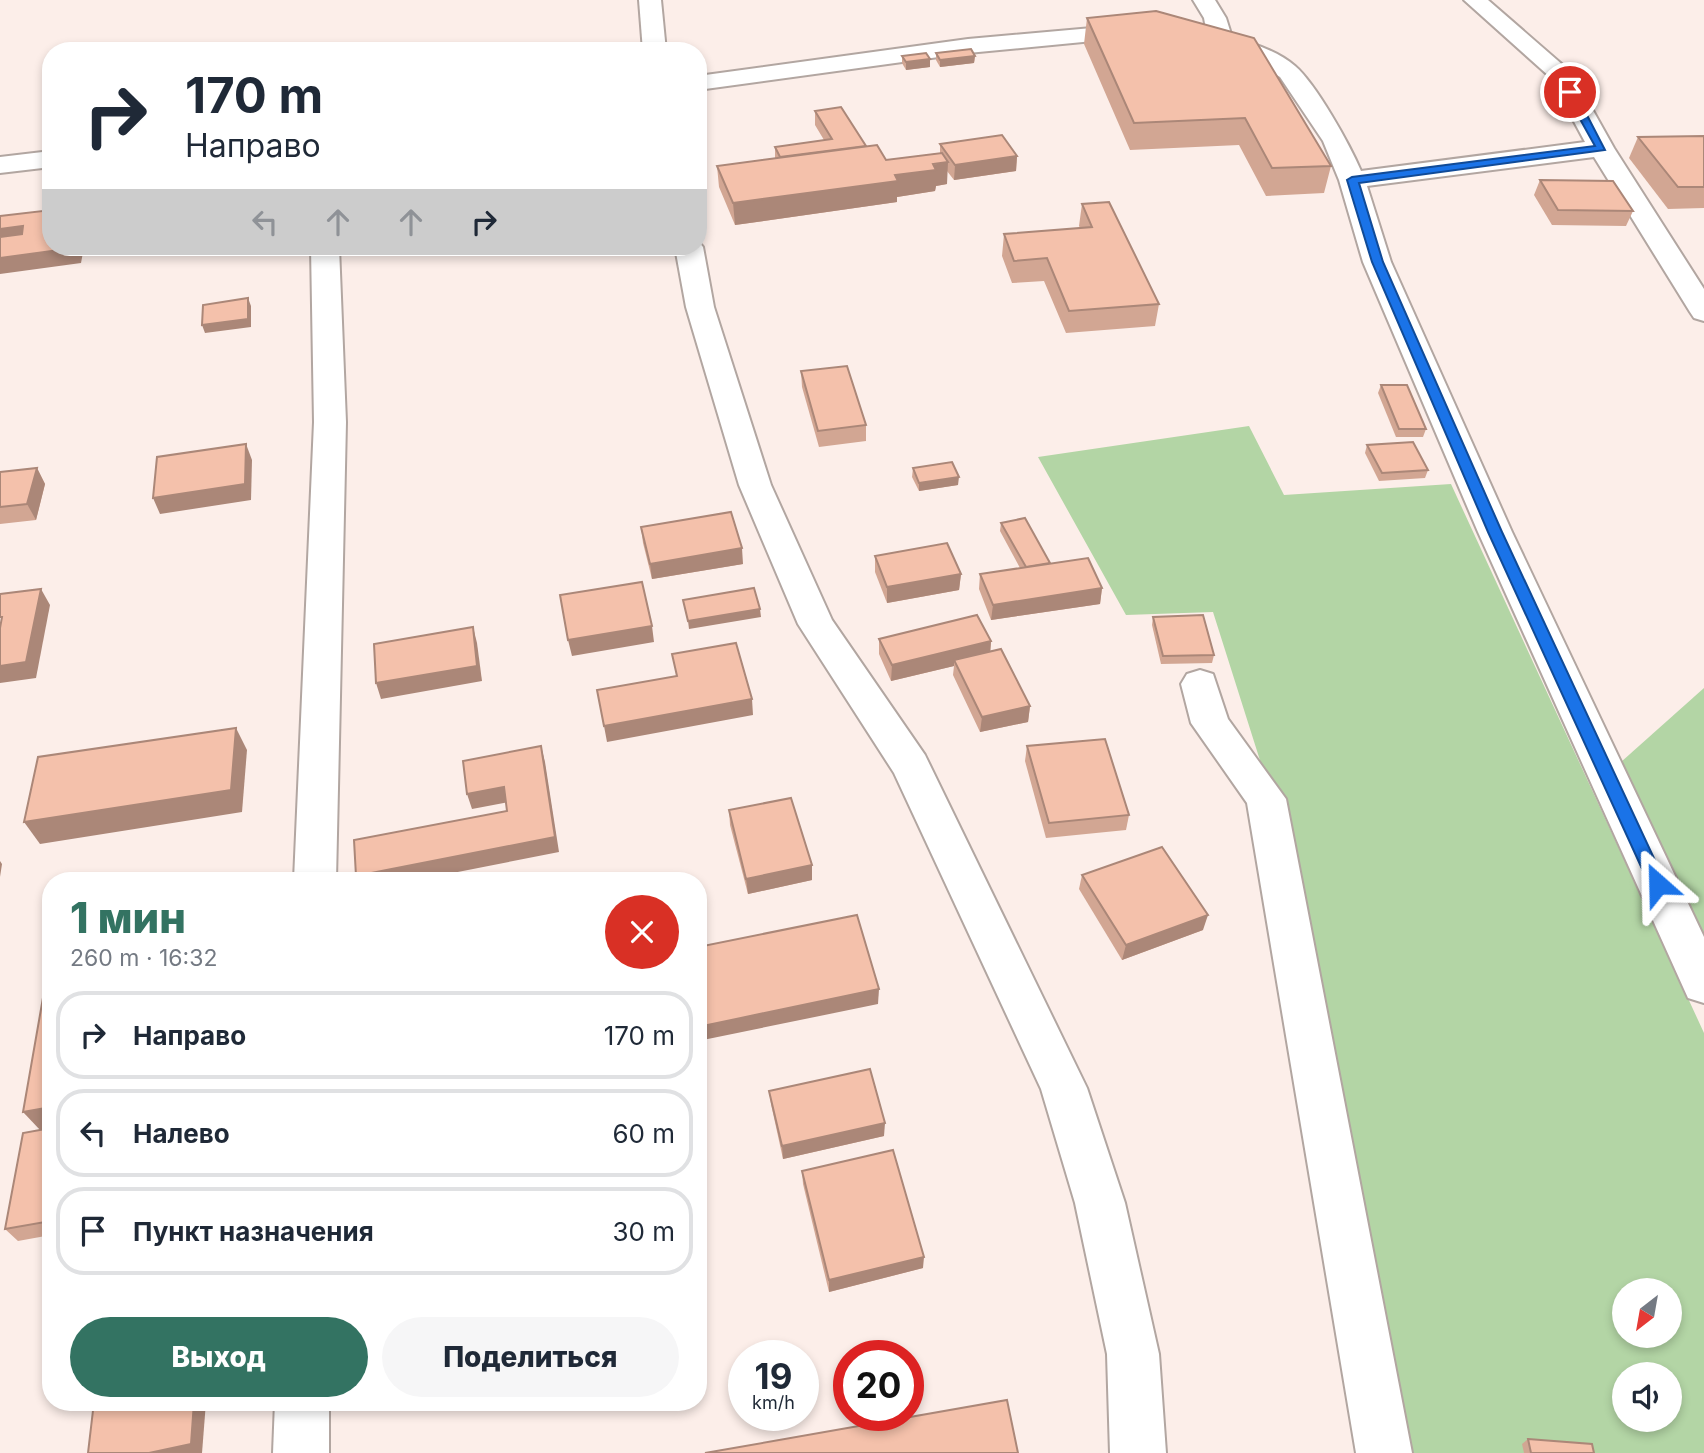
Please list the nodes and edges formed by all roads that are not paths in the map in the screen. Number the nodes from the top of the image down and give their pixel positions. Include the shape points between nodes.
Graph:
1 (650, 0) edge
2 (1204, 0) edge
3 (1475, 0) edge
4 (1222, 41) junction
5 (654, 42) edge
6 (707, 82) edge
7 (1601, 148) junction
8 (42, 160) edge
9 (0, 165) edge
10 (1352, 180) junction
11 (325, 256) edge
12 (691, 256) edge
13 (1704, 312) edge
14 (1199, 684) dead end
15 (315, 872) edge
16 (1704, 984) edge
17 (302, 1411) edge
18 (301, 1453) edge
19 (1138, 1453) edge
20 (1384, 1453) edge

1 - 5 street
2 - 4 street
3 - 7 street via 1560,74
4 - 6 street via 1174,32 968,46
4 - 10 street via 1255,52 1288,72 1336,141
7 - 10 street
7 - 13 street
8 - 9 street
10 - 16 street via 1377,262 1468,471
11 - 15 street via 330,422
12 - 19 street via 700,307 755,485 816,624 911,766 1064,1088 1100,1203 1133,1354
14 - 20 street via 1210,723 1266,799
17 - 18 street

